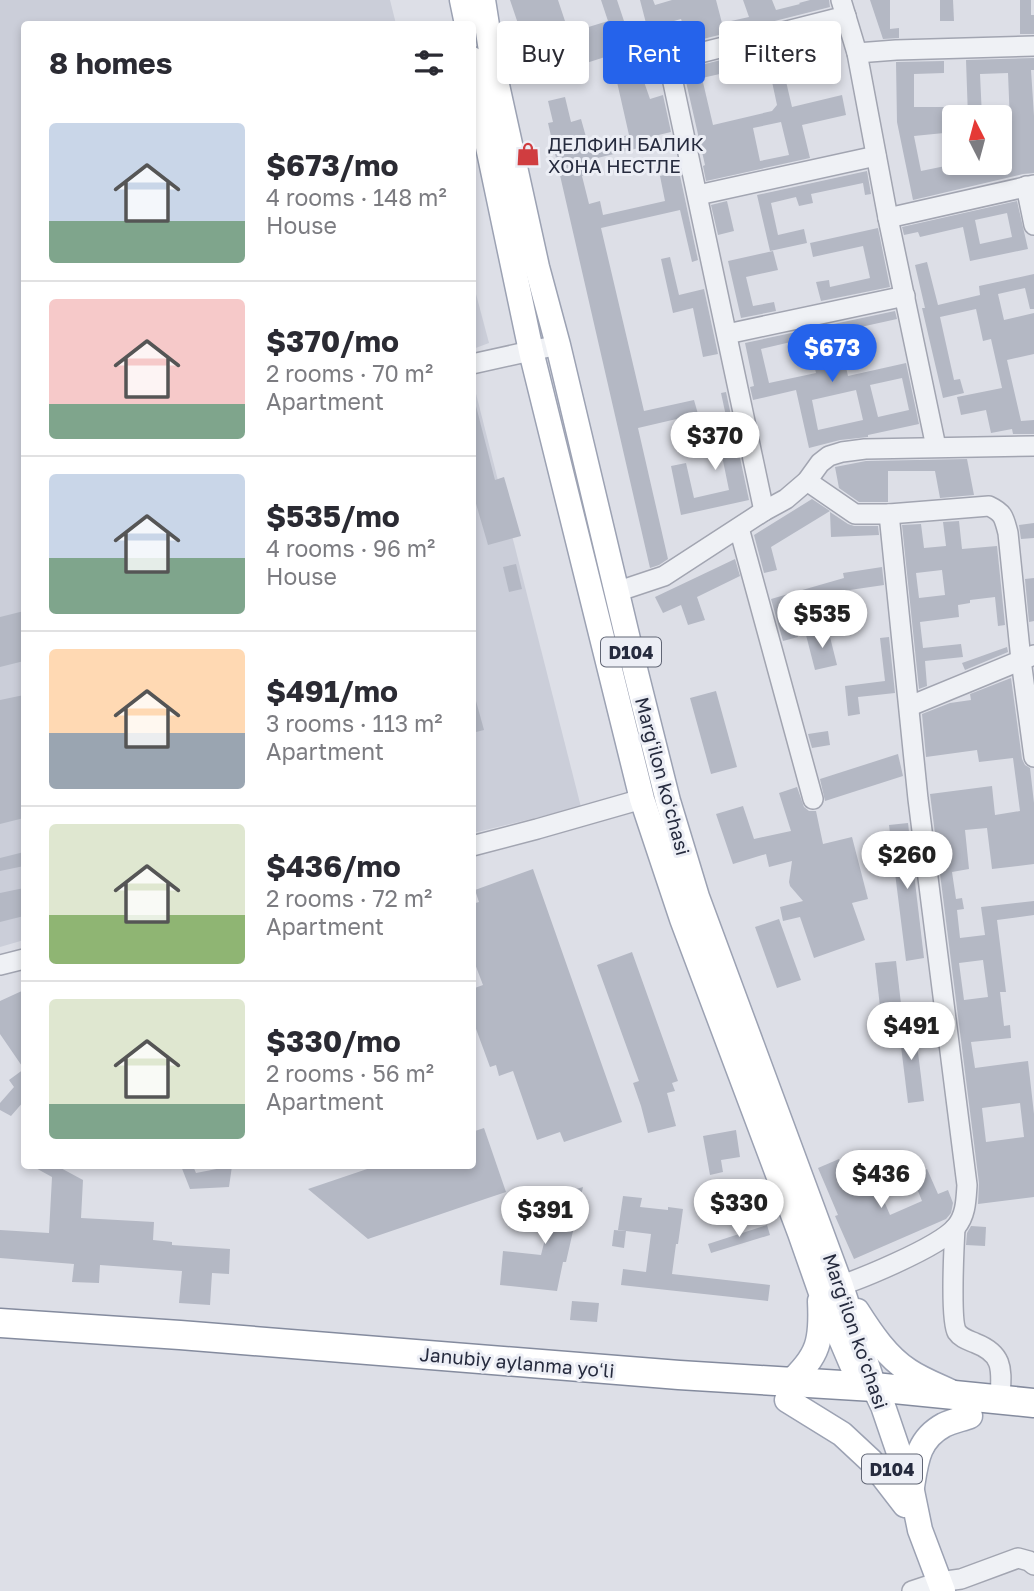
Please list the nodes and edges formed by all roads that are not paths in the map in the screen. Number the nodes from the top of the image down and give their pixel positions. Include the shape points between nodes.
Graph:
1 (462, 0) edge
2 (482, 0) edge
3 (843, 8) edge
4 (466, 21) edge
5 (1034, 46) edge
6 (858, 53) junction
7 (476, 82) edge
8 (876, 156) junction
9 (1030, 186) edge
10 (698, 195) junction
11 (888, 219) junction
12 (1034, 225) edge
13 (905, 296) junction
14 (727, 334) junction
15 (558, 345) junction
16 (531, 351) junction
17 (476, 363) edge
18 (1034, 446) edge
19 (936, 447) junction
20 (807, 481) junction
21 (764, 512) junction
22 (889, 514) junction
23 (739, 528) junction
24 (616, 592) junction
25 (1027, 658) edge
26 (910, 706) junction
27 (1034, 757) edge
28 (642, 799) junction
29 (813, 799) dead end
30 (476, 845) edge
31 (21, 960) edge
32 (0, 965) edge
33 (955, 1228) junction
34 (830, 1288) junction
35 (0, 1322) edge
36 (0, 1340) edge
37 (788, 1391) junction
38 (872, 1396) junction
39 (1000, 1401) junction
40 (1034, 1403) edge
41 (966, 1407) junction
42 (1034, 1419) edge
43 (908, 1498) junction
44 (1034, 1565) edge
45 (941, 1586) edge
46 (912, 1591) edge

1 - 4 main road
2 - 15 main road, Margʻilon koʻchasi / D104 via 537,267
3 - 6 street
3 - 10 street via 675,63 671,73
5 - 6 street
6 - 8 street
7 - 16 main road, Margʻilon koʻchasi / D104
8 - 10 street
8 - 11 street
9 - 11 street
9 - 12 street
10 - 14 street
11 - 13 street
13 - 14 street
13 - 19 street
14 - 21 street
15 - 16 street
15 - 24 main road, Margʻilon koʻchasi / D104
16 - 17 street
16 - 28 main road, Margʻilon koʻchasi / D104
18 - 19 street
19 - 20 street via 842,452 820,463
20 - 21 street
20 - 22 street via 855,514
21 - 23 street
22 - 25 street via 989,506 999,510 1004,516
22 - 26 street
23 - 24 street via 664,576
23 - 29 street
24 - 34 main road, Margʻilon koʻchasi / D104 via 697,897
25 - 26 street
25 - 27 street
26 - 33 street via 967,1185 965,1207
28 - 30 street
28 - 34 main road, Margʻilon koʻchasi / D104 via 800,1233
31 - 32 street
33 - 34 street via 906,1258
33 - 39 street via 955,1329 995,1355 1001,1365
34 - 37 main road via 814,1355
34 - 38 main road, Margʻilon koʻchasi / D104
34 - 41 main road via 907,1370
35 - 37 highway, Janubiy aylanma yoʻli
36 - 37 highway, Janubiy aylanma yoʻli
37 - 38 highway, Janubiy aylanma yoʻli
37 - 43 main road via 842,1434
38 - 41 highway, Janubiy aylanma yoʻli
38 - 43 main road, Margʻilon koʻchasi / D104
39 - 40 highway, Janubiy aylanma yoʻli
39 - 41 highway, Janubiy aylanma yoʻli
41 - 42 highway, Janubiy aylanma yoʻli
41 - 43 main road via 928,1438 916,1457
43 - 45 main road, Margʻilon koʻchasi / D104
44 - 45 street via 1018,1558
45 - 46 street

